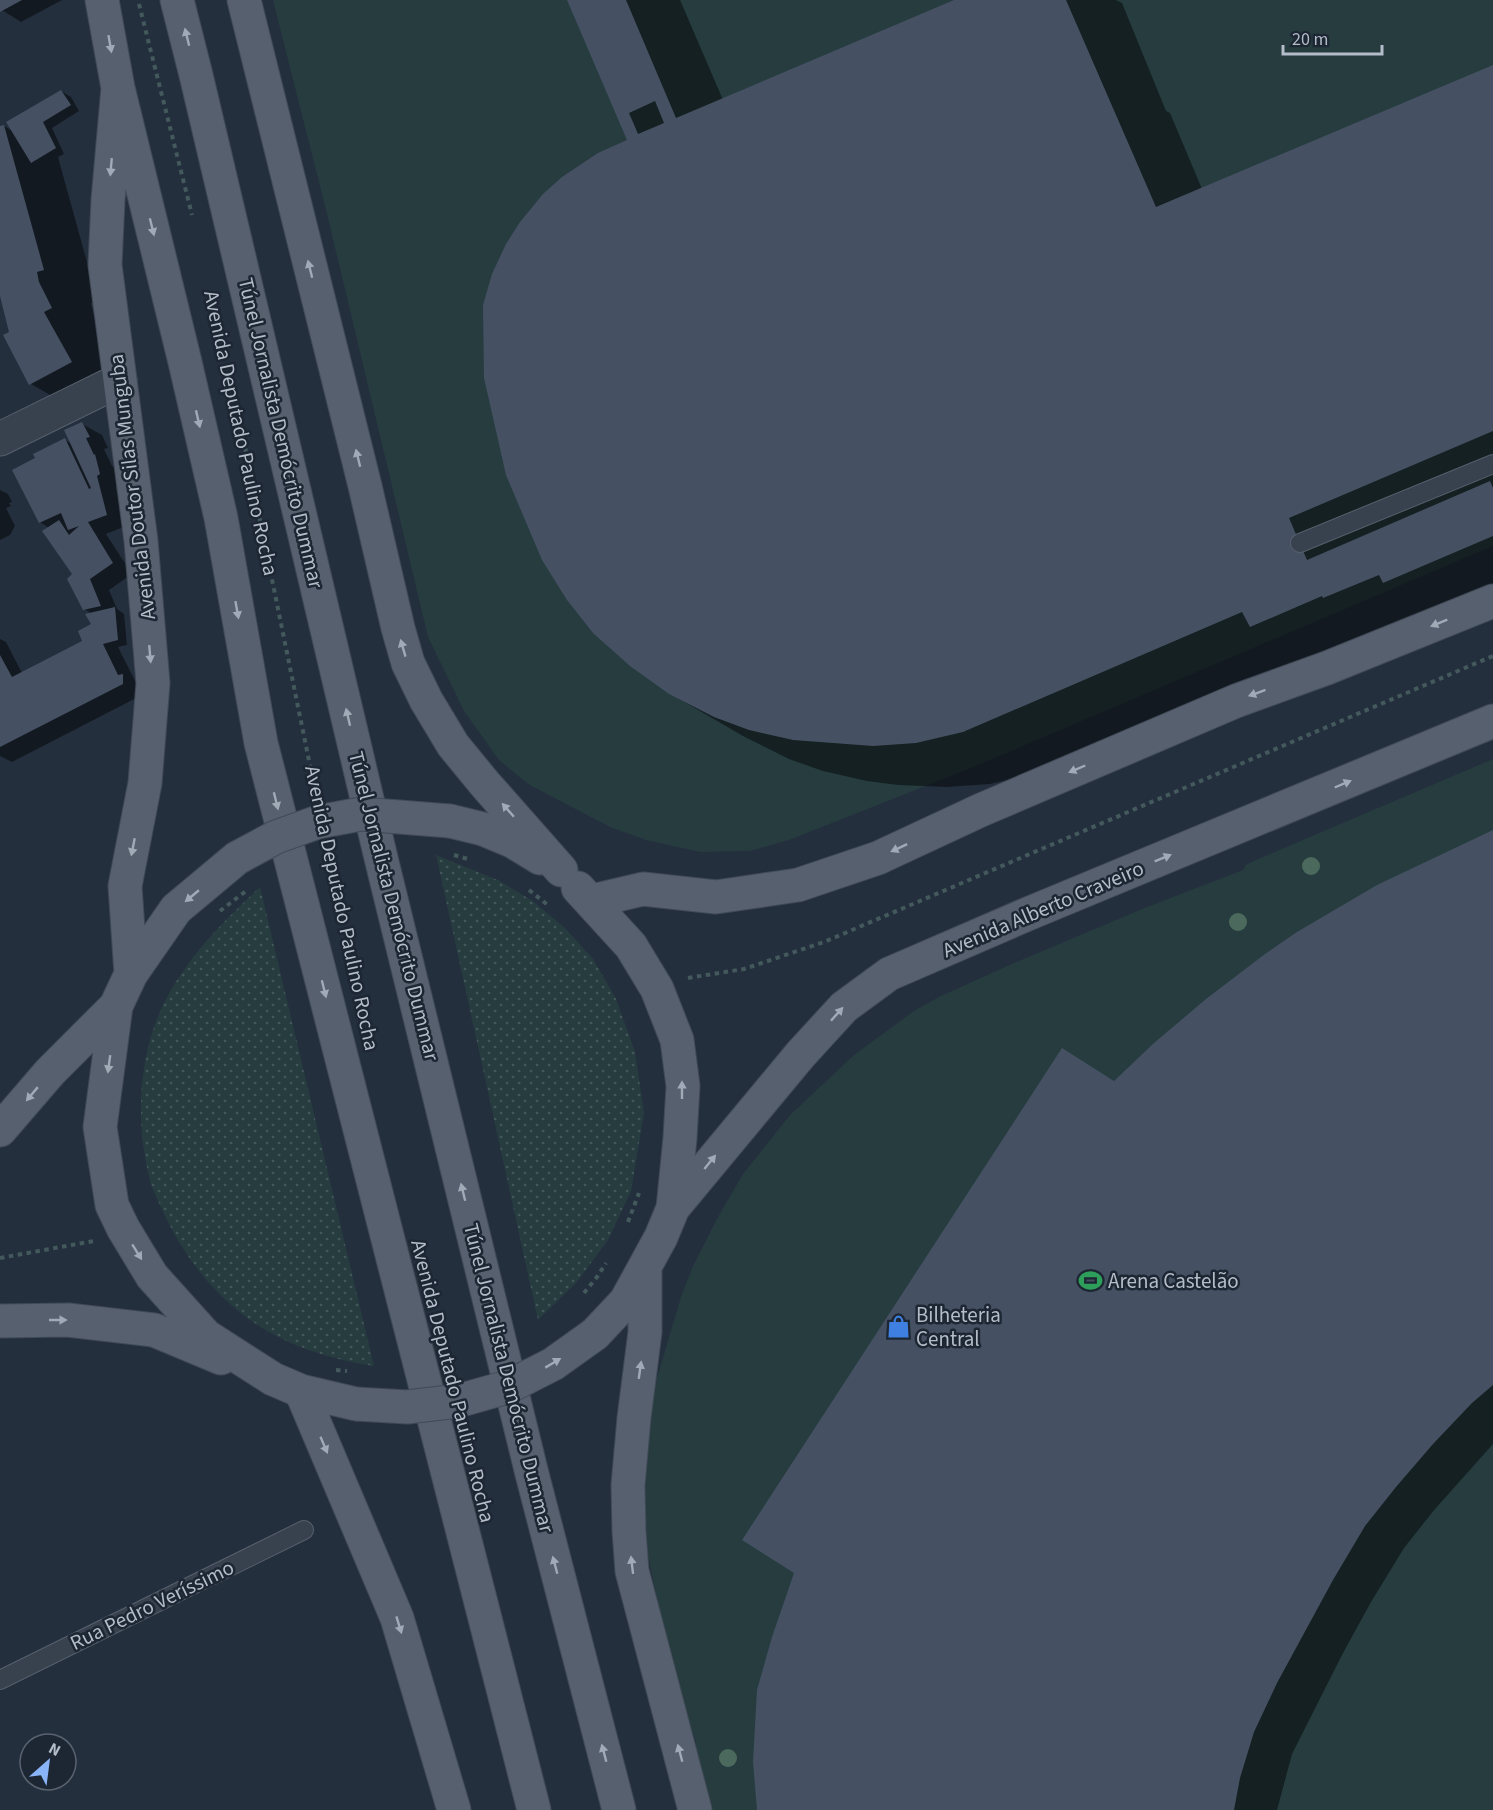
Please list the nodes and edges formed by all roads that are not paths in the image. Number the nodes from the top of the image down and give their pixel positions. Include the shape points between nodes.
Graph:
1 (102, 0) edge
2 (177, 0) edge
3 (244, 0) edge
4 (118, 88) junction
5 (120, 380) junction
6 (0, 439) edge
7 (1493, 464) edge
8 (1300, 543) dead end
9 (1493, 601) edge
10 (1493, 721) edge
11 (561, 870) junction
12 (592, 901) junction
13 (131, 974) junction
14 (116, 1006) junction
15 (0, 1130) edge
16 (673, 1208) junction
17 (645, 1269) junction
18 (0, 1321) edge
19 (287, 1385) junction
20 (304, 1530) dead end
21 (0, 1680) edge
22 (454, 1810) edge
23 (534, 1810) edge
24 (619, 1810) edge
25 (695, 1810) edge

1 -> 4 main road, Avenida Doutor Silas Munguba
24 -> 2 main road, Túnel Jornalista Demócrito Dummar via 384,870
11 -> 3 main road via 453,745 408,663
4 -> 5 main road, Avenida Doutor Silas Munguba via 105,266
4 -> 23 main road via 221,518 261,743
5 - 6 street
5 -> 13 main road, Avenida Doutor Silas Munguba via 141,541 153,683 145,783 125,886
7 - 8 lane
9 -> 12 main road via 1236,701 878,858 798,885 716,897 643,889
16 -> 10 main road, Avenida Alberto Craveiro via 844,1007 890,974
11 - 12 main road
11 -> 13 main road, bridge via 483,829 450,821 361,814 318,822 276,837 244,872 176,909
16 -> 12 main road via 683,1086 677,1040 657,989 631,946
13 - 14 main road
14 -> 15 main road via 50,1072
14 -> 19 main road via 100,1127 112,1205 152,1276 206,1336
16 - 17 main road
19 -> 17 main road, bridge via 356,1388 407,1407 458,1401 508,1387 553,1364 595,1334 626,1301
25 -> 17 main road via 632,1571 628,1485 645,1332
18 -> 19 main road via 68,1320 154,1330
19 -> 22 main road via 397,1618
20 - 21 lane, Rua Pedro Veríssimo

